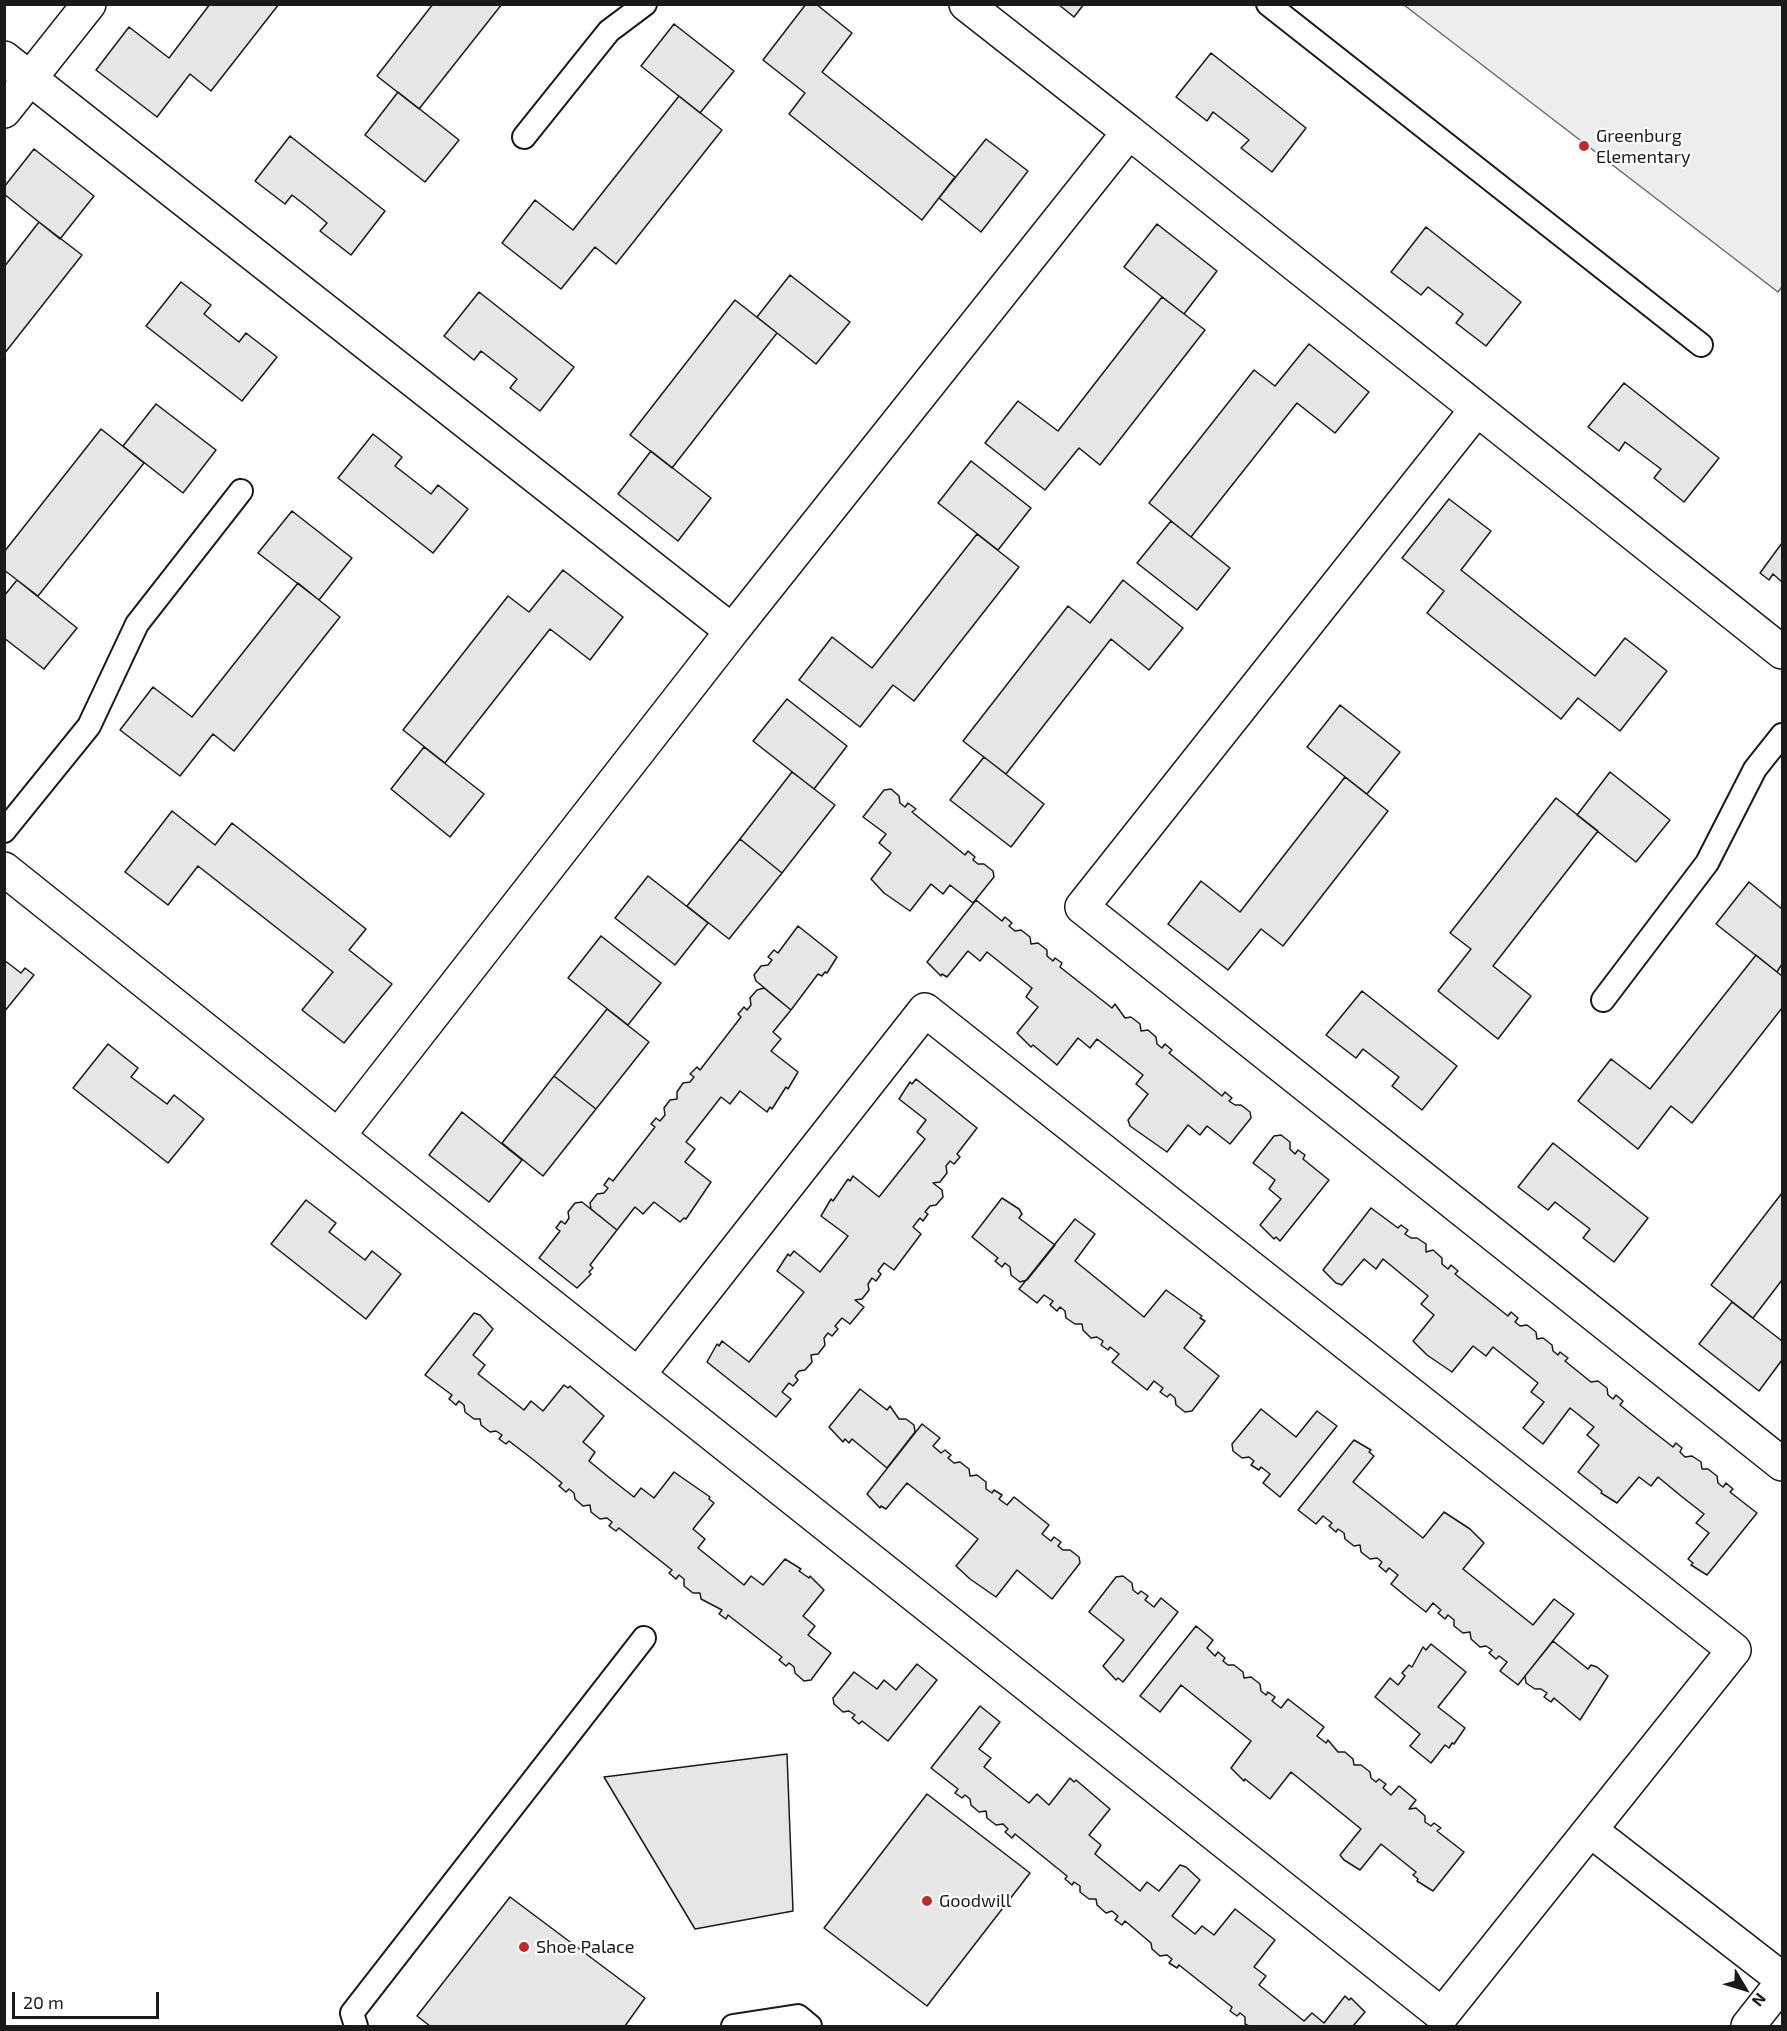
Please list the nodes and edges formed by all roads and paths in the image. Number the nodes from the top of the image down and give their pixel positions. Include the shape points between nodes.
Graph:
1 (89, 4) edge
2 (645, 4) edge
3 (966, 4) edge
4 (1268, 4) edge
5 (4, 58) edge
6 (30, 78) junction
7 (4, 111) edge
8 (1129, 132) junction
9 (524, 137) dead end
10 (1701, 345) dead end
11 (1477, 410) junction
12 (241, 492) dead end
13 (732, 631) junction
14 (1782, 652) edge
15 (1782, 735) edge
16 (4, 831) edge
17 (4, 868) edge
18 (1603, 1000) dead end
19 (338, 1136) junction
20 (638, 1375) junction
21 (1782, 1464) edge
22 (644, 1638) dead end
23 (1590, 1830) junction
24 (1782, 1981) edge
25 (356, 2026) edge
26 (733, 2026) edge
27 (810, 2026) edge
28 (1748, 2026) edge

1 - 6 street
2 - 9 lane via 609,31
3 - 8 street
4 - 10 lane
5 - 6 street
6 - 7 street
6 - 13 street
8 - 11 street
8 - 13 street
11 - 14 street
11 - 21 street via 1082,907
12 - 16 lane via 137,624 89,726
13 - 19 street
15 - 18 lane via 1755,769 1707,863
17 - 19 street
19 - 20 street
20 - 23 street via 1442,2015
20 - 23 street via 925,1010 1734,1650
22 - 25 lane via 352,2013
23 - 24 street
24 - 28 street
26 - 27 lane via 798,2016

